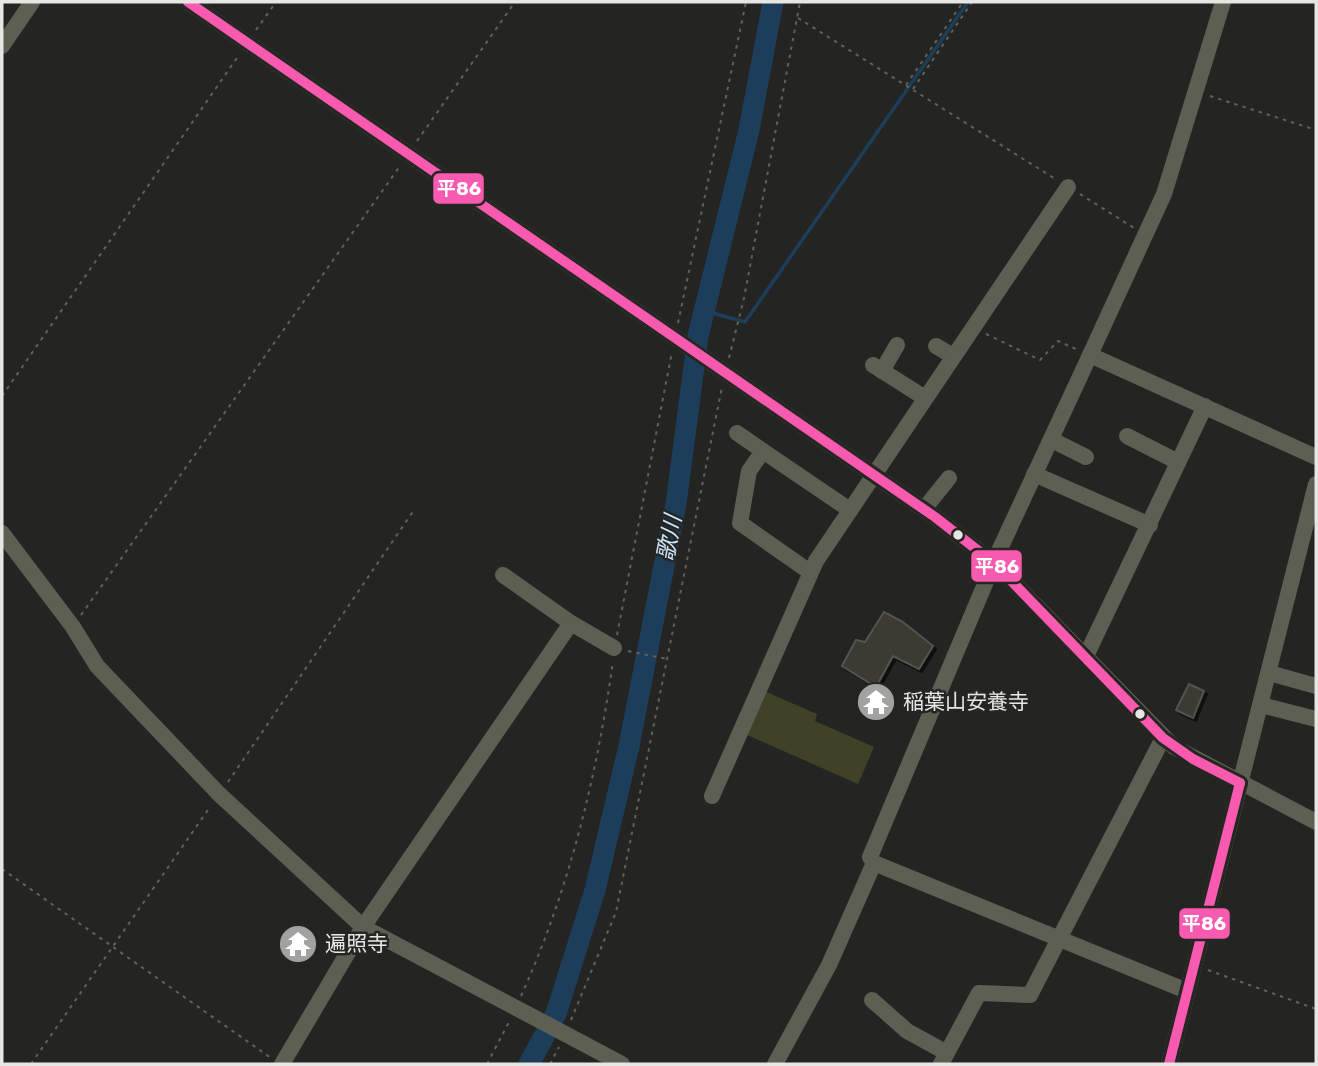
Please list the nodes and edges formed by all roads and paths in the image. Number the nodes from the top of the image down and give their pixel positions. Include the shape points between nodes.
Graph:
1 (32, 2) edge
2 (188, 2) edge
3 (276, 2) edge
4 (515, 2) edge
5 (746, 2) edge
6 (800, 2) edge
7 (963, 2) edge
8 (972, 2) edge
9 (1223, 2) edge
10 (797, 18) junction
11 (247, 43) junction
12 (2, 46) edge
13 (905, 85) junction
14 (912, 89) junction
15 (1196, 91) junction
16 (1316, 130) edge
17 (409, 152) junction
18 (1069, 187) junction
19 (1145, 235) junction
20 (973, 327) junction
21 (678, 341) junction
22 (897, 345) dead end
23 (936, 346) dead end
24 (1090, 355) junction
25 (953, 356) junction
26 (722, 370) junction
27 (2, 396) edge
28 (925, 398) junction
29 (1205, 406) junction
30 (737, 433) dead end
31 (1128, 436) dead end
32 (1052, 440) junction
33 (762, 451) junction
34 (1086, 457) dead end
35 (1316, 457) edge
36 (1178, 462) junction
37 (872, 473) junction
38 (1034, 474) junction
39 (949, 478) dead end
40 (1316, 484) edge
41 (924, 509) junction
42 (850, 510) junction
43 (1150, 525) junction
44 (2, 533) edge
45 (994, 563) junction
46 (810, 572) junction
47 (503, 575) dead end
48 (571, 623) junction
49 (73, 628) junction
50 (614, 648) junction
51 (1086, 656) junction
52 (668, 660) junction
53 (1269, 673) junction
54 (1316, 686) edge
55 (1261, 705) junction
56 (1316, 719) edge
57 (1163, 738) junction
58 (1240, 783) junction
59 (712, 796) dead end
60 (1316, 822) edge
61 (874, 863) junction
62 (2, 869) edge
63 (363, 927) junction
64 (1060, 938) junction
65 (1194, 965) junction
66 (1187, 991) junction
67 (872, 1000) dead end
68 (1316, 1009) edge
69 (515, 1010) junction
70 (565, 1036) junction
71 (944, 1059) edge
72 (282, 1064) edge
73 (487, 1064) edge
74 (550, 1064) edge
75 (622, 1064) edge
76 (775, 1064) edge
77 (1169, 1064) edge

1 - 12 street
2 - 11 street
3 - 11 path
4 - 17 path
5 - 21 path
6 - 10 path
7 - 13 path
8 - 14 path
9 - 15 street
10 - 13 path
10 - 26 path via 744,298
11 - 17 street
11 - 27 path
13 - 14 path
14 - 18 path
15 - 16 path
15 - 19 street via 1164,194
17 - 21 street
17 - 49 path
18 - 19 path
18 - 20 street
19 - 24 street
20 - 24 path via 1033,359 1046,357 1058,341
20 - 25 street
21 - 26 street
21 - 50 path
22 - 28 street via 877,368
23 - 25 street
24 - 29 street
24 - 32 street
25 - 28 street
26 - 37 street
26 - 52 path
28 - 37 street
29 - 35 street
29 - 36 street
30 - 33 street
31 - 36 street
32 - 34 street
32 - 38 street
33 - 42 street via 804,484
33 - 46 street via 749,471 740,523
36 - 43 street
37 - 41 street
37 - 42 street
38 - 43 street
38 - 45 street
39 - 41 street
40 - 53 street
41 - 45 street
42 - 46 street
43 - 51 street
44 - 49 street
45 - 51 street
45 - 61 street via 880,832 870,857
46 - 59 street
47 - 48 street
48 - 50 street
48 - 63 street
49 - 63 street via 97,666 147,720 295,867
50 - 52 path
50 - 69 path via 604,722 570,867
51 - 57 street
52 - 70 path via 616,912
53 - 54 street
53 - 55 street
55 - 56 street
55 - 58 street
57 - 58 street
57 - 64 street
58 - 60 street
58 - 65 street
61 - 64 street
61 - 76 street via 829,965
62 - 72 path
63 - 69 street
63 - 72 street
64 - 66 street
64 - 71 street via 1030,995 979,993
65 - 66 street
65 - 68 path
66 - 77 street
67 - 71 street
69 - 70 street
69 - 73 path
70 - 74 path
70 - 75 street

